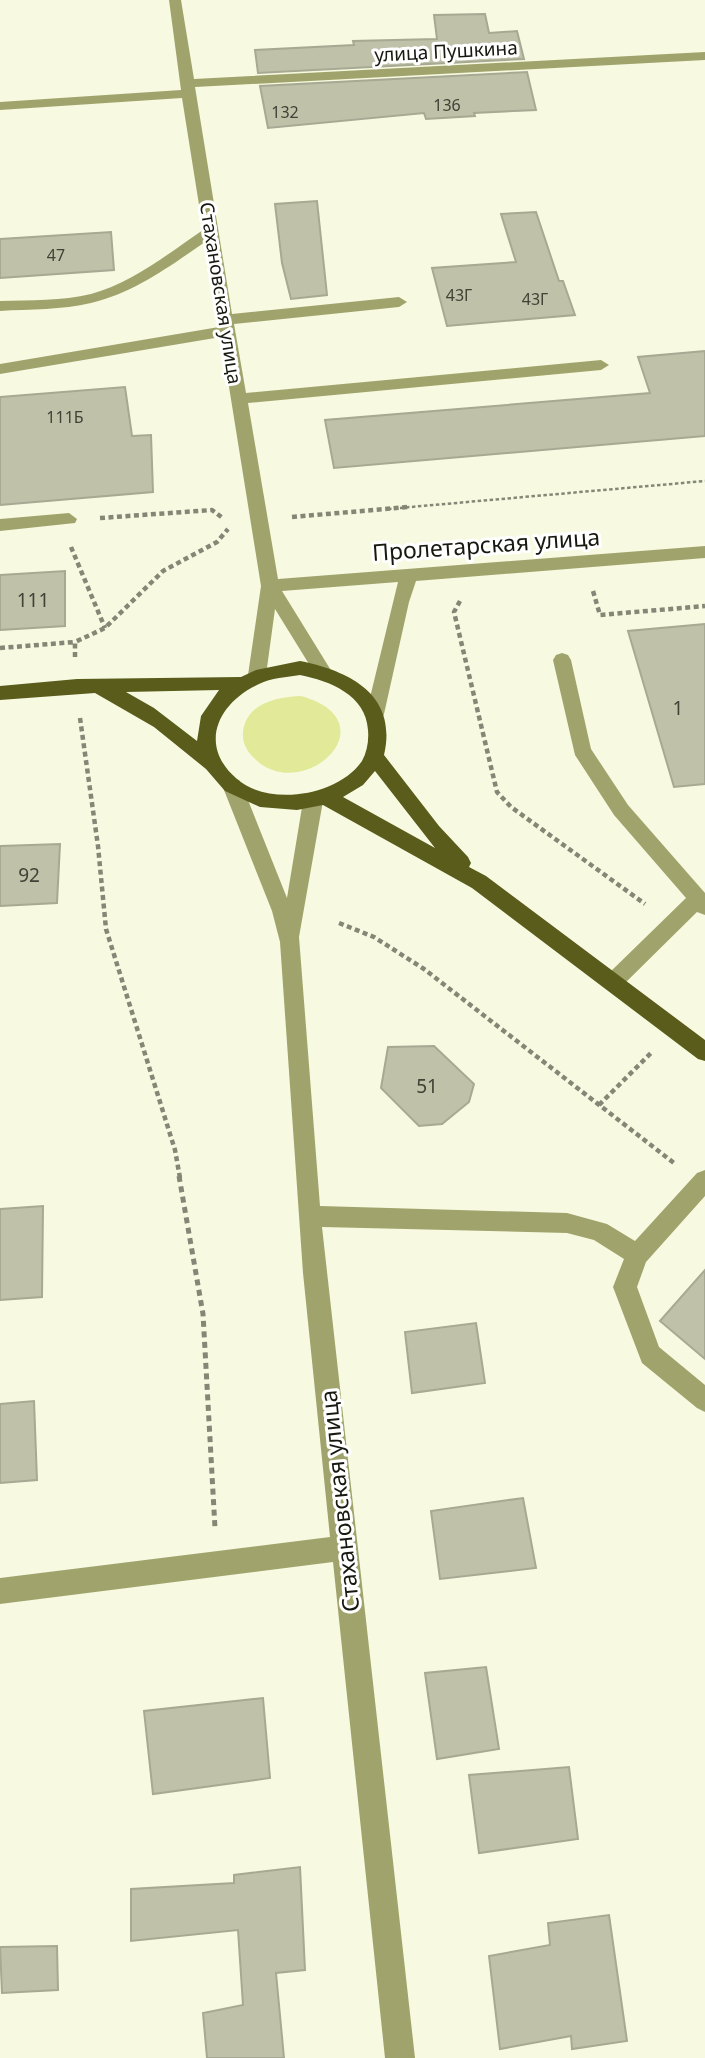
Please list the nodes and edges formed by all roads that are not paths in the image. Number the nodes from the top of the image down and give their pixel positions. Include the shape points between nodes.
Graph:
1 (175, 0) edge
2 (705, 56) edge
3 (188, 89) junction
4 (0, 106) edge
5 (211, 232) junction
6 (399, 302) dead end
7 (0, 306) edge
8 (227, 326) junction
9 (601, 365) dead end
10 (0, 369) edge
11 (239, 399) junction
12 (69, 519) road end
13 (0, 525) edge
14 (705, 552) edge
15 (409, 576) junction
16 (271, 586) junction
17 (562, 660) dead end
18 (323, 672) junction
19 (257, 675) junction
20 (239, 683) junction
21 (77, 686) junction
22 (0, 694) edge
23 (375, 715) junction
24 (374, 757) junction
25 (213, 765) junction
26 (232, 785) junction
27 (320, 799) junction
28 (479, 883) junction
29 (701, 903) edge
30 (290, 942) junction
31 (612, 982) junction
32 (705, 1052) edge
33 (703, 1182) edge
34 (310, 1216) junction
35 (638, 1255) junction
36 (705, 1401) edge
37 (345, 1548) junction
38 (0, 1591) edge
39 (400, 2058) edge

1 - 3 street, Стахановская улица
2 - 3 street, улица Пушкина
3 - 4 street, улица Пушкина
3 - 5 street, Стахановская улица
5 - 7 street via 103,295
5 - 8 street, Стахановская улица
6 - 8 street
8 - 10 street
8 - 11 street, Стахановская улица
9 - 11 street
11 - 16 street, Стахановская улица
12 - 13 street
14 - 15 street, Пролетарская улица
15 - 16 street, Пролетарская улица
15 - 23 street
16 - 18 street, Стахановская улица
16 - 19 street, Стахановская улица
17 - 29 street via 582,750 621,810
18 - 19 main road via 300,668
18 - 23 main road via 361,693
19 - 20 main road
20 - 21 main road
20 - 25 main road via 211,711 205,729
21 - 22 main road
21 - 25 main road via 128,699
23 - 24 main road via 379,739
24 - 27 main road via 347,787
24 - 28 main road
25 - 26 main road
26 - 27 main road via 284,803
26 - 30 street, Стахановская улица
27 - 28 main road
27 - 30 street, Стахановская улица
28 - 31 main road
29 - 31 street
30 - 34 street, Стахановская улица
31 - 32 main road
33 - 35 street
34 - 35 street via 567,1223 599,1231
34 - 37 street, Стахановская улица
35 - 36 street via 625,1287 650,1355
37 - 38 street
37 - 39 street, Стахановская улица

